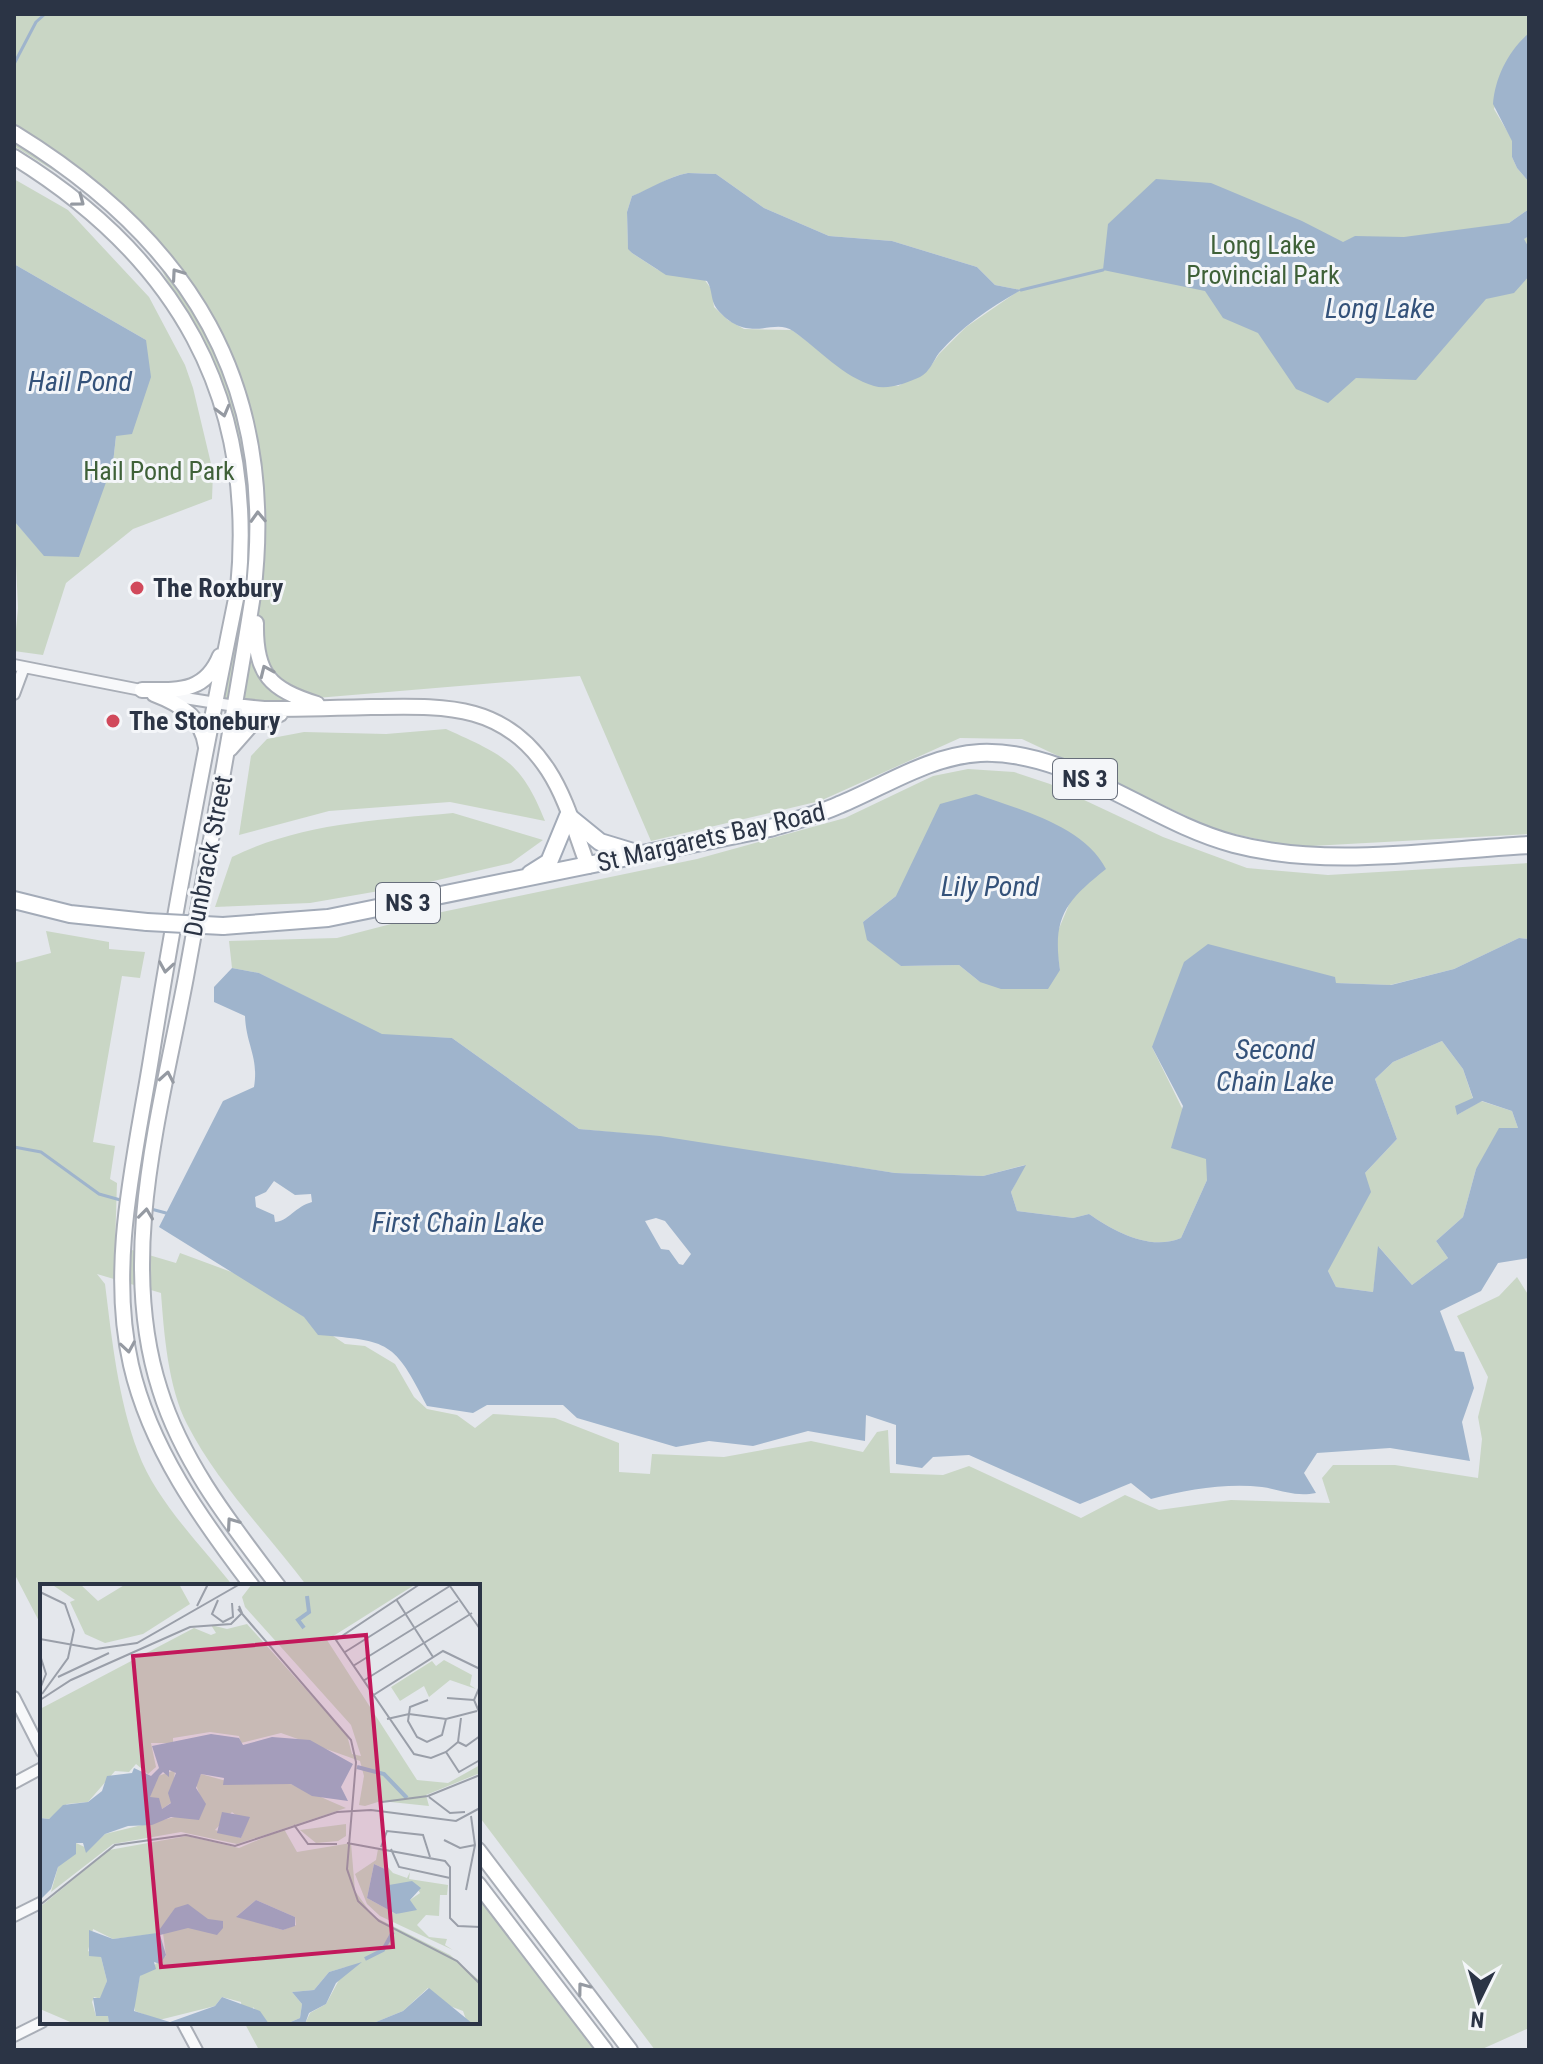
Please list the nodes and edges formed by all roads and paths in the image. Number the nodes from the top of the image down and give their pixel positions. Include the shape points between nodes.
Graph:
1 (14, 133) edge
2 (14, 157) edge
3 (253, 595) junction
4 (229, 633) junction
5 (19, 666) edge
6 (142, 690) junction
7 (14, 694) edge
8 (216, 704) junction
9 (235, 706) junction
10 (330, 708) junction
11 (227, 756) junction
12 (207, 759) junction
13 (568, 816) junction
14 (1529, 845) edge
15 (647, 852) junction
16 (588, 866) junction
17 (523, 880) junction
18 (14, 900) edge
19 (250, 1584) edge
20 (277, 1584) edge
21 (14, 1697) edge
22 (40, 1748) edge
23 (40, 1769) edge
24 (14, 1783) edge
25 (480, 1853) edge
26 (480, 1887) edge
27 (40, 1903) edge
28 (14, 1916) edge
29 (40, 2023) edge
30 (183, 2024) edge
31 (14, 2036) edge
32 (197, 2050) edge
33 (605, 2050) edge
34 (630, 2050) edge

3 -> 1 main road, Dunbrack Street via 259,517 252,454 237,392 208,325 168,262 129,217 83,178
2 -> 4 main road, Dunbrack Street via 94,212 134,251 198,343 219,395 238,477 240,562
3 - 9 main road, Dunbrack Street
10 -> 3 main road via 287,695 267,679 255,638
4 - 6 main road via 203,683 178,690
4 - 8 main road, Dunbrack Street
5 - 6 street
5 - 7 street
6 - 8 street
6 - 12 main road via 176,702 192,716 205,740
8 - 9 street
8 - 12 main road, Dunbrack Street
9 - 10 main road
9 - 11 main road, Dunbrack Street
10 - 11 main road via 264,718 240,734
10 - 13 main road via 445,706 486,717 541,760
20 -> 11 main road, Dunbrack Street via 186,1455 159,1387 141,1275 154,1154
12 -> 19 main road, Dunbrack Street via 167,961 123,1269 127,1341 144,1406 176,1477
13 - 15 main road via 600,842 627,852
13 - 16 main road
13 - 17 main road via 549,862
14 - 15 main road, St Margarets Bay Road / NS 3 via 1326,857 1276,853 1197,832 1055,767 987,753 937,761 838,806 770,828
15 - 16 main road, St Margarets Bay Road / NS 3
16 - 17 main road, St Margarets Bay Road / NS 3
17 - 18 main road, St Margarets Bay Road / NS 3, bridge via 328,918 223,926 70,914
21 - 22 street
23 - 24 street
34 -> 25 main road
26 - 33 main road
27 - 28 street
29 - 31 street
30 - 32 street

